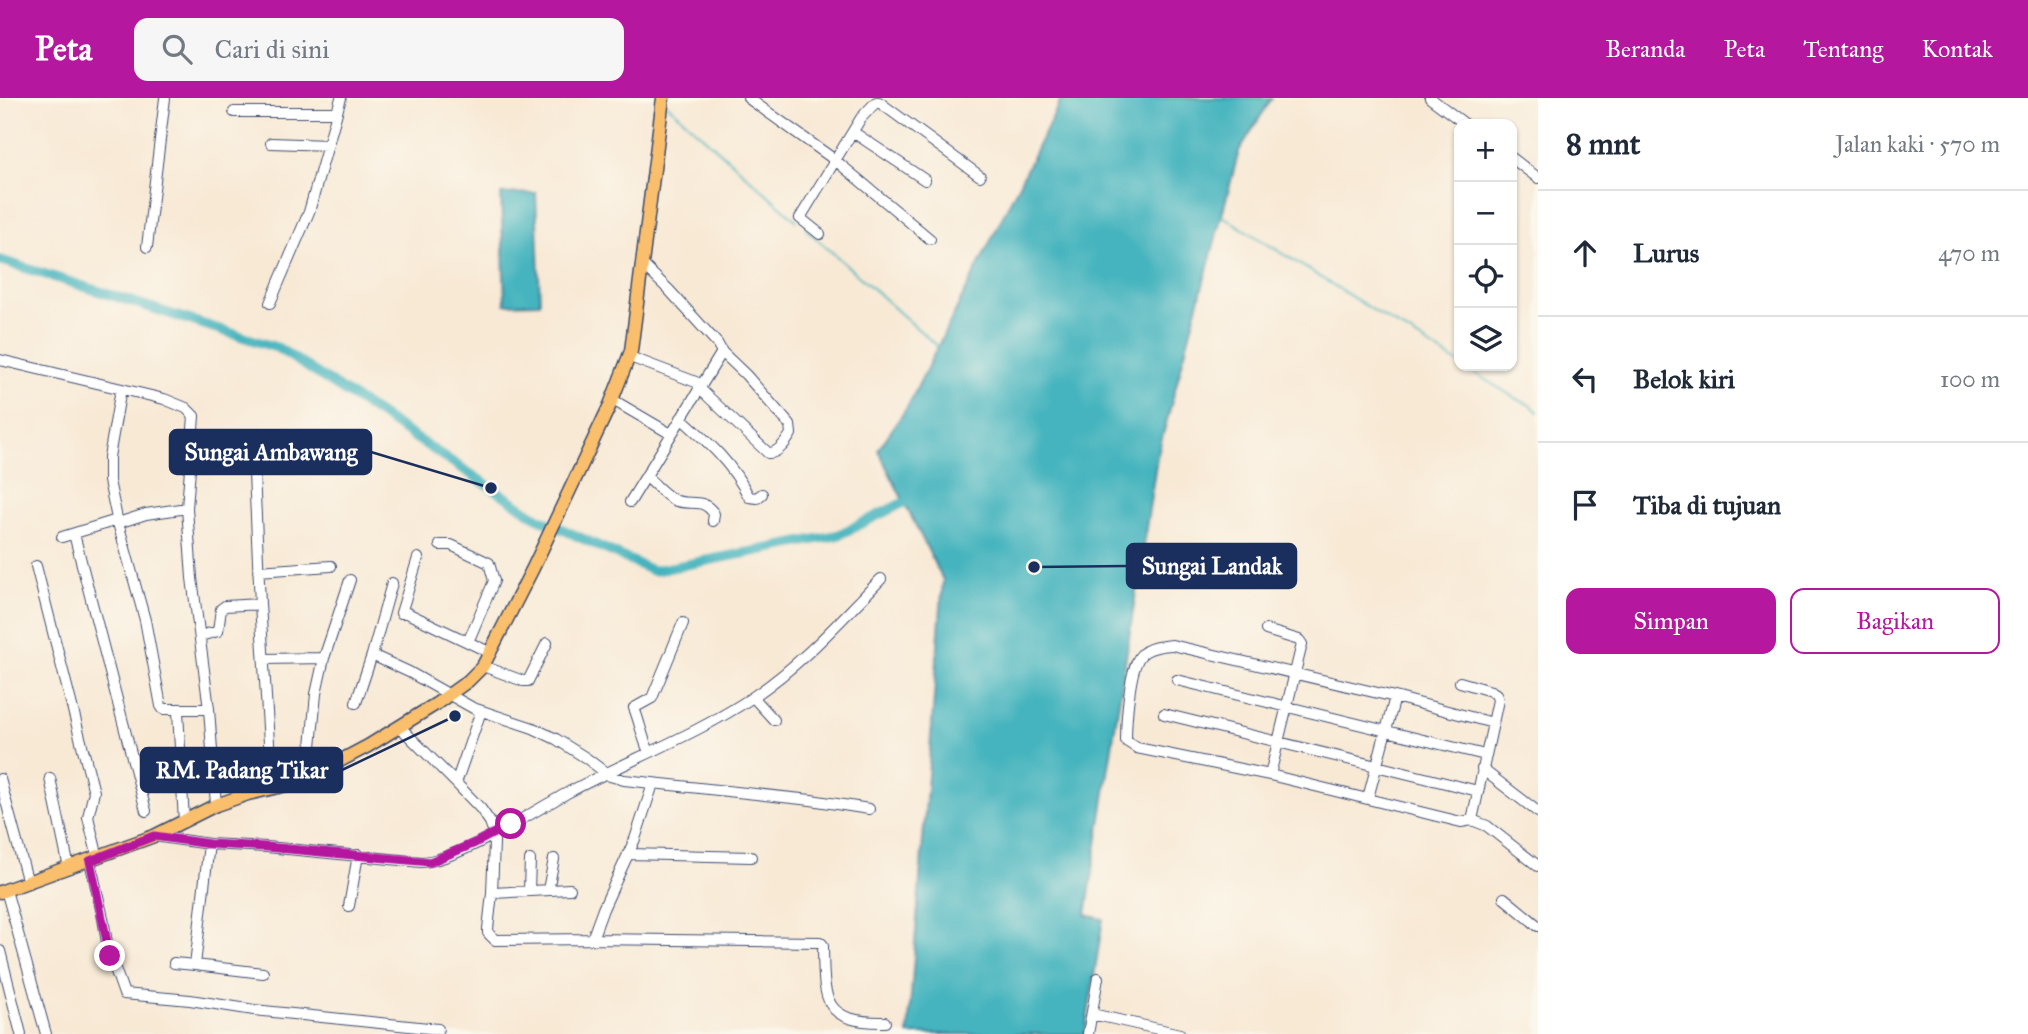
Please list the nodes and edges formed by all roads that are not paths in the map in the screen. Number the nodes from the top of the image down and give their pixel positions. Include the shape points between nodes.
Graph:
1 (165, 98) edge
2 (341, 98) edge
3 (663, 98) edge
4 (748, 98) edge
5 (1430, 98) edge
6 (234, 112) dead end
7 (337, 112) junction
8 (1458, 119) edge
9 (853, 132) junction
10 (271, 143) dead end
11 (328, 145) junction
12 (835, 160) junction
13 (1517, 162) edge
14 (980, 176) dead end
15 (1538, 178) edge
16 (925, 180) dead end
17 (820, 234) dead end
18 (930, 239) dead end
19 (146, 247) dead end
20 (643, 265) junction
21 (270, 303) dead end
22 (722, 352) junction
23 (629, 357) junction
24 (0, 360) edge
25 (700, 386) junction
26 (121, 389) junction
27 (612, 400) junction
28 (681, 418) junction
29 (671, 434) junction
30 (254, 473) dead end
31 (646, 476) junction
32 (762, 495) dead end
33 (630, 502) dead end
34 (187, 508) junction
35 (118, 521) junction
36 (713, 521) dead end
37 (74, 534) junction
38 (62, 537) dead end
39 (440, 545) dead end
40 (418, 558) dead end
41 (36, 566) dead end
42 (331, 566) dead end
43 (258, 571) junction
44 (881, 579) dead end
45 (350, 580) dead end
46 (391, 583) dead end
47 (260, 604) junction
48 (683, 623) dead end
49 (1266, 630) dead end
50 (200, 636) junction
51 (468, 642) junction
52 (547, 643) dead end
53 (491, 653) junction
54 (372, 655) junction
55 (324, 658) junction
56 (264, 659) junction
57 (483, 666) junction
58 (1294, 673) junction
59 (1177, 680) dead end
60 (1460, 682) dead end
61 (450, 695) junction
62 (753, 697) junction
63 (1395, 697) junction
64 (356, 703) dead end
65 (1286, 705) junction
66 (209, 709) junction
67 (177, 711) junction
68 (481, 711) junction
69 (1164, 714) dead end
70 (774, 720) dead end
71 (1493, 723) junction
72 (400, 727) junction
73 (1386, 730) junction
74 (1278, 741) junction
75 (649, 752) junction
76 (1485, 755) junction
77 (1377, 765) junction
78 (1482, 769) junction
79 (606, 773) junction
80 (1270, 775) junction
81 (50, 778) dead end
82 (308, 778) junction
83 (0, 779) edge
84 (456, 783) junction
85 (653, 783) junction
86 (272, 789) junction
87 (1478, 791) junction
88 (1368, 798) junction
89 (216, 805) junction
90 (869, 808) dead end
91 (146, 811) dead end
92 (1538, 812) edge
93 (1472, 820) junction
94 (184, 822) junction
95 (494, 833) junction
96 (154, 836) junction
97 (209, 844) junction
98 (629, 854) junction
99 (358, 855) junction
100 (751, 857) dead end
101 (94, 859) junction
102 (554, 859) dead end
103 (530, 860) dead end
104 (1538, 866) edge
105 (69, 868) junction
106 (28, 883) junction
107 (570, 889) dead end
108 (548, 890) junction
109 (3, 891) edge
110 (528, 891) junction
111 (492, 893) junction
112 (1504, 898) dead end
113 (349, 906) dead end
114 (1538, 926) edge
115 (592, 939) junction
116 (0, 951) edge
117 (174, 963) dead end
118 (195, 965) junction
119 (263, 972) dead end
120 (1098, 978) dead end
121 (1091, 1014) junction
122 (885, 1022) dead end
123 (438, 1029) dead end
124 (21, 1034) edge
125 (46, 1034) edge
126 (1088, 1034) edge
127 (1180, 1034) edge

1 - 19 street
2 - 7 street
3 - 20 main road
4 - 12 street
5 - 8 street
6 - 7 street
7 - 11 street
9 - 12 street
9 - 14 street via 872,104 879,102
9 - 16 street
10 - 11 street
11 - 21 street via 303,229
12 - 17 street via 800,218
12 - 18 street
13 - 15 street
20 - 22 street
20 - 23 main road
22 - 25 street
22 - 25 street via 790,425 791,434 775,452 768,453
23 - 25 street
23 - 27 main road
24 - 26 street
25 - 28 street
26 - 34 street via 172,401 194,416
26 - 35 street via 108,465
27 - 29 street
27 - 53 main road
28 - 29 street
28 - 32 street via 736,472 749,497
29 - 31 street
30 - 43 street
31 - 33 street
31 - 36 street via 675,501 707,506 714,514
34 - 35 street
34 - 50 street
35 - 37 street
35 - 67 street via 145,620 160,706
37 - 38 street
37 - 91 street
39 - 51 street via 451,545 489,563 494,581
40 - 51 street via 401,614
41 - 101 street via 94,792 88,817
42 - 43 street
43 - 47 street
44 - 62 street via 805,655
45 - 55 street
46 - 54 street
47 - 50 street via 225,606 218,631
47 - 56 street
48 - 75 street via 652,698 634,708
49 - 58 street via 1301,641
50 - 66 street
51 - 53 street
52 - 57 street via 528,681
53 - 57 main road
54 - 61 street
54 - 64 street
55 - 56 street
55 - 82 street
56 - 86 street
57 - 61 main road
58 - 63 street
58 - 65 street
58 - 80 street via 1172,645 1144,652 1135,664 1128,744
59 - 65 street
60 - 71 street via 1496,694
61 - 68 street
61 - 72 main road
62 - 70 street
62 - 75 street
63 - 71 street
63 - 73 street
65 - 73 street
65 - 74 street
66 - 67 street
66 - 89 street
67 - 94 street
68 - 79 street via 556,739
68 - 84 street
69 - 74 street
71 - 76 street
72 - 82 main road
72 - 84 street
73 - 76 street
73 - 77 street
74 - 77 street
74 - 80 street
75 - 79 street
76 - 78 street
77 - 87 street
77 - 88 street
78 - 87 street
78 - 92 street
79 - 85 street via 617,779
79 - 95 street
80 - 88 street
81 - 105 street
82 - 86 main road
83 - 106 street
84 - 95 street via 485,815
85 - 90 street
85 - 98 street
86 - 89 main road
87 - 93 street
88 - 93 street via 1461,822
89 - 94 main road
93 - 104 street via 1487,826
94 - 96 main road
95 - 99 street via 430,862
95 - 111 street
96 - 97 street
96 - 101 main road
97 - 99 street
97 - 118 street
98 - 100 street
98 - 115 street
99 - 113 street
101 - 105 main road
101 - 123 street via 108,949 124,994
102 - 108 street
103 - 110 street
105 - 106 main road
106 - 109 main road
107 - 108 street
108 - 110 street
109 - 125 street
110 - 111 street
111 - 115 street via 488,933 499,942
112 - 114 street
115 - 122 street via 820,942 830,1006 850,1019
116 - 124 street
117 - 118 street
118 - 119 street
120 - 121 street
121 - 126 street
121 - 127 street

